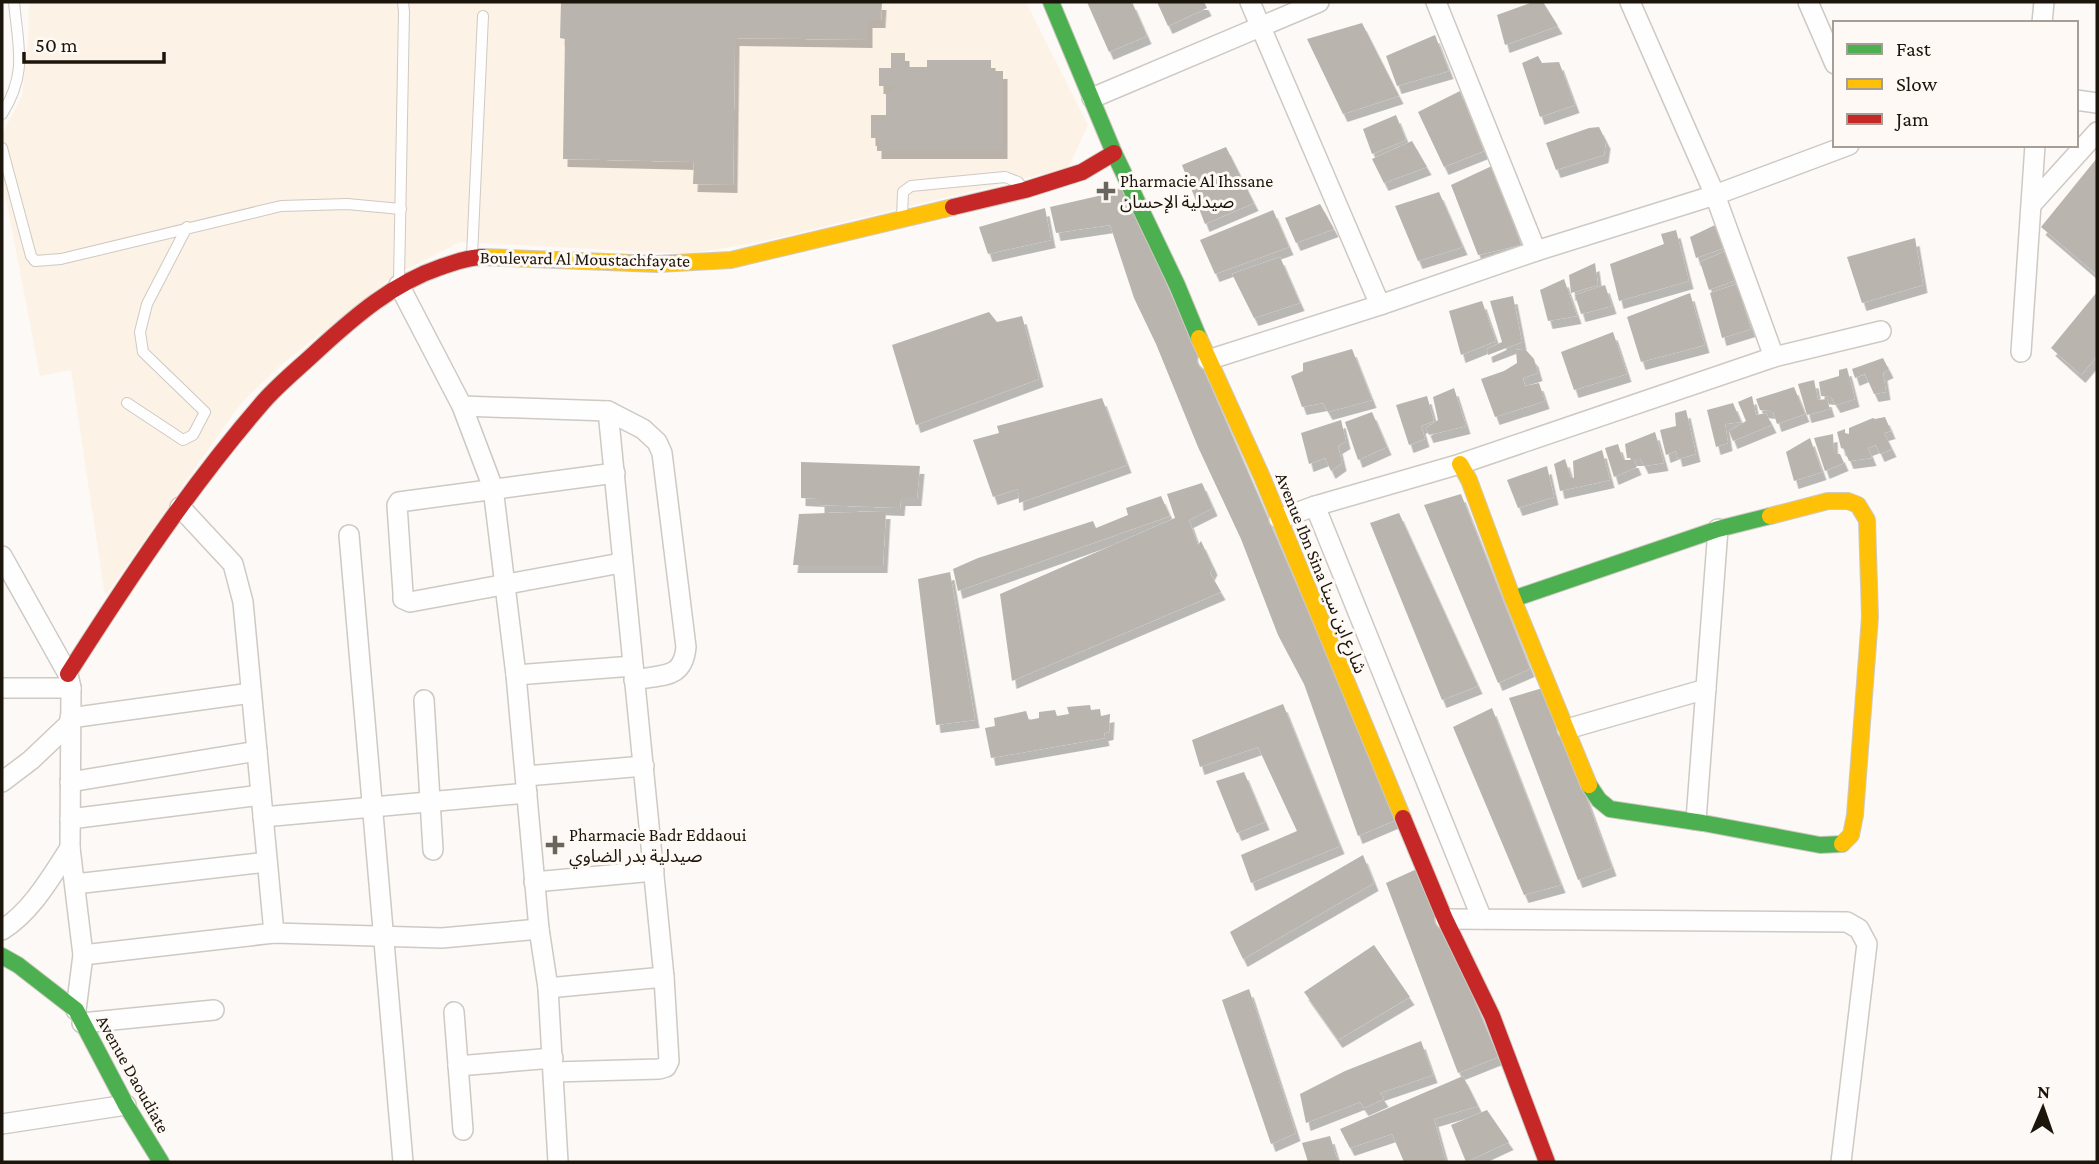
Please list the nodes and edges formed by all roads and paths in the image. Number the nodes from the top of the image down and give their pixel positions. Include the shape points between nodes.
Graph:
1 (14, 2) edge
2 (402, 2) edge
3 (1051, 2) edge
4 (1250, 2) edge
5 (1319, 2) edge
6 (1436, 2) edge
7 (1630, 2) edge
8 (1808, 2) edge
9 (2044, 2) edge
10 (483, 16) dead end
11 (2042, 21) edge
12 (1261, 28) junction
13 (1833, 59) edge
14 (1092, 98) junction
15 (2078, 100) edge
16 (2097, 103) edge
17 (2, 114) edge
18 (2097, 132) edge
19 (1844, 147) edge
20 (2035, 147) edge
21 (2, 148) edge
22 (1114, 153) junction
23 (1025, 190) junction
24 (1715, 195) junction
25 (2032, 204) junction
26 (401, 209) junction
27 (902, 221) junction
28 (187, 227) junction
29 (1536, 251) junction
30 (472, 257) junction
31 (399, 285) junction
32 (1380, 305) junction
33 (1881, 331) dead end
34 (2021, 352) dead end
35 (1774, 356) junction
36 (1208, 360) junction
37 (127, 403) dead end
38 (462, 406) junction
39 (608, 411) junction
40 (1460, 464) junction
41 (615, 473) junction
42 (494, 488) junction
43 (1315, 506) junction
44 (180, 507) junction
45 (1279, 519) junction
46 (1718, 529) junction
47 (349, 535) dead end
48 (2, 556) edge
49 (621, 563) junction
50 (506, 586) junction
51 (1513, 599) junction
52 (634, 673) junction
53 (516, 675) junction
54 (69, 681) junction
55 (2, 688) edge
56 (1706, 689) junction
57 (251, 693) junction
58 (424, 700) dead end
59 (70, 721) junction
60 (1567, 729) junction
61 (257, 751) junction
62 (644, 766) junction
63 (2, 782) edge
64 (70, 782) junction
65 (527, 784) junction
66 (261, 795) junction
67 (432, 801) junction
68 (374, 807) junction
69 (263, 817) junction
70 (70, 818) junction
71 (1696, 820) junction
72 (70, 848) junction
73 (433, 850) dead end
74 (267, 862) junction
75 (654, 871) junction
76 (534, 882) junction
77 (75, 884) junction
78 (1446, 919) junction
79 (1482, 919) junction
80 (539, 929) junction
81 (2, 930) edge
82 (274, 933) junction
83 (383, 936) junction
84 (83, 955) junction
85 (2, 956) edge
86 (664, 977) junction
87 (548, 988) junction
88 (214, 1010) dead end
89 (454, 1012) dead end
90 (79, 1017) junction
91 (553, 1065) junction
92 (458, 1066) junction
93 (126, 1105) junction
94 (2, 1124) edge
95 (463, 1129) dead end
96 (161, 1162) edge
97 (403, 1162) edge
98 (558, 1162) edge
99 (1547, 1162) edge
100 (1841, 1162) edge

1 - 17 lane via 19,76
2 - 26 lane
3 - 14 street, Avenue Ibn Sina شارع ابن سينا
4 - 12 street
5 - 12 street
6 - 29 street
7 - 24 street
8 - 13 street
9 - 11 street
10 - 30 lane
12 - 14 street
12 - 32 street
14 - 22 street, Avenue Ibn Sina شارع ابن سينا
15 - 16 street
18 - 25 street
19 - 24 street
20 - 25 street
21 - 28 lane via 35,261 61,259
22 - 23 street, Boulevard Al Moustachfayate via 1082,172
22 - 36 street, Avenue Ibn Sina شارع ابن سينا
23 - 27 street, Boulevard Al Moustachfayate
23 - 27 lane via 1004,177 911,187 903,192
24 - 29 street
24 - 35 street
25 - 34 street
26 - 28 lane via 281,205
26 - 31 lane
27 - 30 street, Boulevard Al Moustachfayate via 731,260 657,264
28 - 37 lane via 147,304 139,332 143,352 205,412 193,435 183,440
29 - 32 street
30 - 31 street, Boulevard Al Moustachfayate
31 - 38 street
31 - 44 street, Boulevard Al Moustachfayate via 340,330 265,400
32 - 36 street
33 - 35 street
35 - 40 street
36 - 45 street, Avenue Ibn Sina شارع ابن سينا
38 - 39 street
38 - 42 street
39 - 41 street
39 - 52 street via 643,429 662,453 686,647 685,662 676,672
40 - 43 street
40 - 51 street
41 - 42 street
41 - 49 street
42 - 50 street
42 - 50 street via 398,503 402,593 410,603
43 - 45 street
43 - 79 street
44 - 54 street, Boulevard Al Moustachfayate via 129,578
44 - 57 street via 233,564 243,602
45 - 78 street, Avenue Ibn Sina شارع ابن سينا
46 - 51 street
46 - 56 street
46 - 71 street via 1828,501 1858,505 1867,520 1870,617 1855,815 1846,843 1818,844
47 - 68 street
48 - 54 street
49 - 50 street
49 - 52 street
50 - 53 street
51 - 60 street
52 - 53 street
52 - 62 street
53 - 65 street
54 - 55 street
54 - 59 street
56 - 60 street
56 - 71 street
57 - 59 street
57 - 61 street
58 - 67 street
59 - 63 street
59 - 64 street
60 - 71 street via 1590,789 1610,809
61 - 64 street
61 - 66 street
62 - 65 street
62 - 75 street
64 - 70 street
65 - 67 street
65 - 76 street
66 - 69 street
66 - 70 street
67 - 68 street
67 - 73 street
68 - 69 street
68 - 83 street
69 - 74 street
70 - 72 street
72 - 77 street
72 - 81 street via 42,890
74 - 77 street
74 - 82 street
75 - 76 street
75 - 86 street
76 - 80 street
77 - 84 street
78 - 79 street
78 - 99 street, Avenue Ibn Sina شارع ابن سينا via 1492,1016
79 - 100 street via 1854,925 1867,944
80 - 83 street via 442,938
80 - 87 street
82 - 83 street
82 - 84 street
83 - 97 street
84 - 90 street
85 - 90 street, Avenue Daoudiate
86 - 87 street
86 - 91 street via 670,1055 666,1067
87 - 91 street
88 - 90 street
89 - 92 street
90 - 93 street, Avenue Daoudiate
91 - 92 street
91 - 98 street
92 - 95 street
93 - 94 street
93 - 96 street, Avenue Daoudiate

